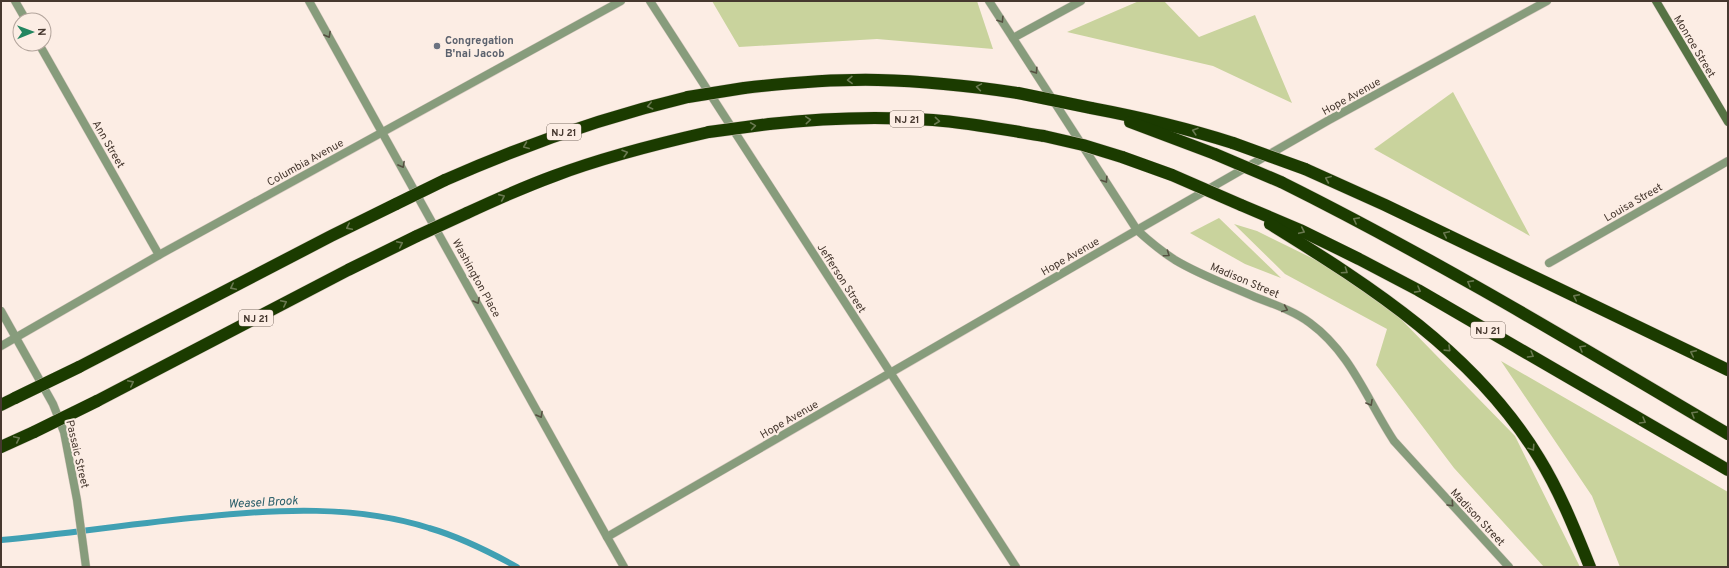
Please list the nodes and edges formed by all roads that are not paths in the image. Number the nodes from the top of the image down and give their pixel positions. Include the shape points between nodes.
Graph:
1 (15, 1) edge
2 (309, 1) edge
3 (621, 1) edge
4 (650, 1) edge
5 (989, 1) edge
6 (1081, 1) edge
7 (1547, 1) edge
8 (1656, 1) edge
9 (21, 12) edge
10 (1013, 38) junction
11 (44, 52) edge
12 (1091, 108) junction
13 (1728, 122) edge
14 (383, 131) junction
15 (1728, 161) edge
16 (1240, 205) junction
17 (1137, 230) junction
18 (160, 255) junction
19 (1549, 263) dead end
20 (1, 311) edge
21 (16, 338) junction
22 (1, 346) edge
23 (1728, 370) edge
24 (890, 373) junction
25 (1, 405) edge
26 (1728, 434) edge
27 (1, 447) edge
28 (1728, 470) edge
29 (607, 537) junction
30 (86, 567) edge
31 (624, 567) edge
32 (1016, 567) edge
33 (1508, 567) edge
34 (1590, 567) edge

1 - 9 street
2 -> 14 street, Washington Place
3 - 14 street, Columbia Avenue
4 - 24 street, Jefferson Street
5 -> 10 street, Madison Street
6 - 10 street
7 - 17 street, Hope Avenue via 1329,120
8 - 13 main road, Monroe Street
10 -> 17 street, Madison Street
11 - 18 street, Ann Street
23 -> 12 highway, bridge via 1392,208 1304,169 1185,128
12 -> 25 highway, NJ 21, bridge via 1018,93 943,83 830,80 744,88 637,109 585,124 445,180
26 -> 12 highway, NJ 21, bridge via 1491,295 1281,182 1215,154
14 - 18 street, Columbia Avenue
14 -> 29 street, Washington Place
15 - 19 street, Louisa Street
27 -> 16 highway, NJ 21, bridge via 97,401 348,270 467,213 554,176 604,159 709,132 831,118 877,117 933,120 987,127 1044,136 1122,157 1172,175
16 -> 28 highway, NJ 21 via 1300,230 1418,290
16 -> 34 highway via 1376,292 1443,344 1470,371 1519,428 1539,458 1566,510
17 - 24 street, Hope Avenue
17 -> 33 street, Madison Street via 1175,260 1291,312 1310,322 1325,335 1354,372 1394,441
18 - 21 street, Columbia Avenue
20 - 21 street, Passaic Street
21 - 22 street, Columbia Avenue
21 - 30 street, Passaic Street via 53,404 64,432
24 - 29 street, Hope Avenue
24 - 32 street, Jefferson Street
29 - 31 street, Washington Place

